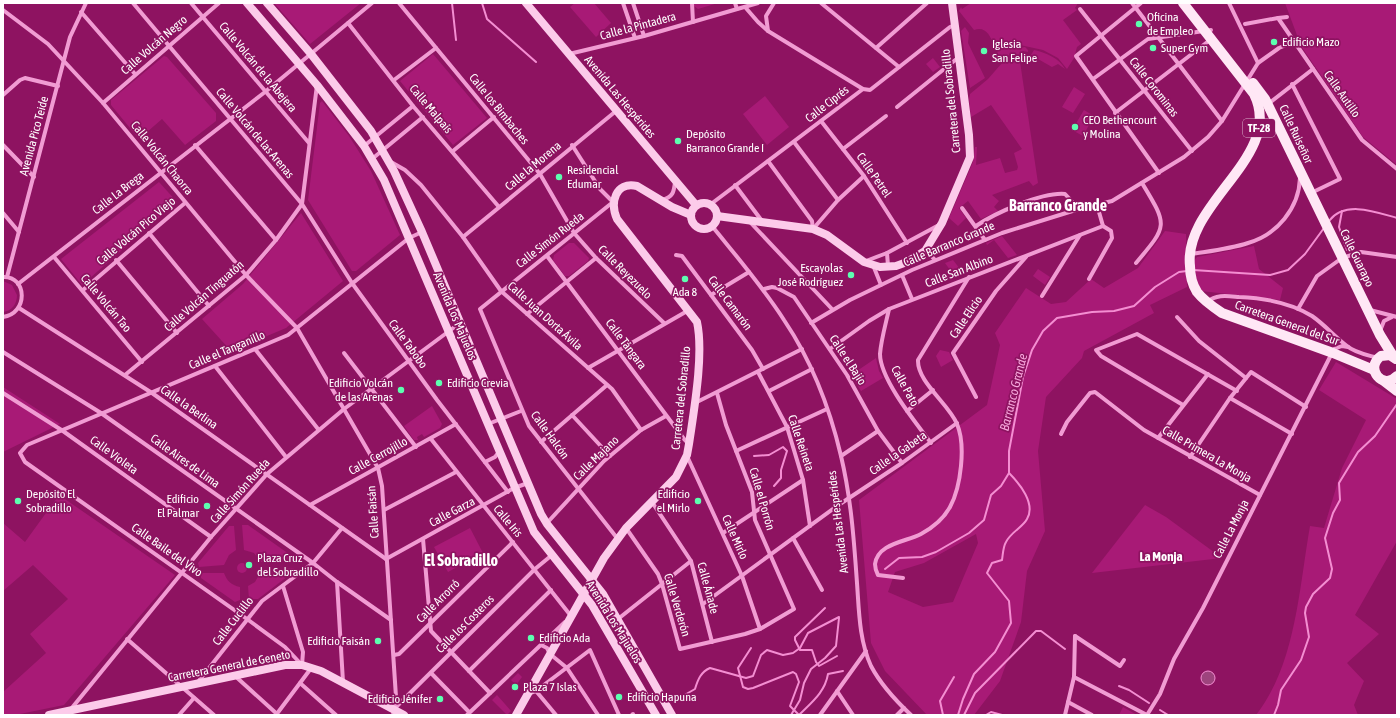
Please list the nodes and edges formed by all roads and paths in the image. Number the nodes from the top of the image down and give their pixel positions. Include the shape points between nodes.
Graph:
1 (86, 3) edge
2 (133, 3) edge
3 (191, 3) edge
4 (219, 3) edge
5 (247, 3) edge
6 (268, 3) edge
7 (372, 3) edge
8 (399, 3) edge
9 (526, 3) edge
10 (623, 3) edge
11 (632, 3) edge
12 (692, 3) edge
13 (735, 3) edge
14 (758, 3) edge
15 (774, 3) edge
16 (821, 3) edge
17 (927, 3) edge
18 (952, 3) edge
19 (1132, 3) edge
20 (1141, 3) edge
21 (1183, 3) edge
22 (1190, 3) edge
23 (1229, 3) edge
24 (745, 7) junction
25 (1135, 8) junction
26 (737, 9) junction
27 (1080, 9) dead end
28 (3, 10) edge
29 (81, 12) junction
30 (203, 16) junction
31 (1287, 17) dead end
32 (1278, 18) junction
33 (693, 22) junction
34 (348, 23) junction
35 (1245, 24) dead end
36 (955, 25) junction
37 (768, 31) junction
38 (1209, 33) junction
39 (644, 36) junction
40 (1100, 36) junction
41 (635, 38) junction
42 (1160, 38) junction
43 (1293, 42) junction
44 (168, 46) junction
45 (436, 48) junction
46 (876, 48) junction
47 (569, 54) junction
48 (959, 57) junction
49 (305, 59) junction
50 (1120, 59) junction
51 (64, 62) junction
52 (1258, 63) junction
53 (1178, 64) junction
54 (899, 67) junction
55 (1312, 69) junction
56 (135, 74) junction
57 (1093, 79) junction
58 (394, 80) junction
59 (1247, 81) junction
60 (1292, 84) junction
61 (317, 85) junction
62 (58, 86) junction
63 (863, 89) junction
64 (1145, 90) junction
65 (265, 92) junction
66 (3, 95) edge
67 (103, 103) junction
68 (1267, 104) junction
69 (413, 106) junction
70 (897, 107) dead end
71 (616, 111) junction
72 (1115, 112) junction
73 (886, 116) dead end
74 (423, 117) junction
75 (494, 117) junction
76 (230, 119) junction
77 (821, 121) junction
78 (1222, 121) junction
79 (375, 137) junction
80 (794, 142) junction
81 (309, 143) junction
82 (3, 145) edge
83 (195, 145) junction
84 (364, 146) junction
85 (572, 146) junction
86 (843, 149) junction
87 (383, 151) junction
88 (453, 151) junction
89 (1192, 151) junction
90 (372, 159) junction
91 (389, 161) junction
92 (768, 161) junction
93 (1397, 169) edge
94 (1300, 171) junction
95 (160, 173) junction
96 (1158, 173) junction
97 (540, 174) junction
98 (864, 176) junction
99 (34, 177) junction
100 (675, 181) junction
101 (1142, 183) junction
102 (735, 185) junction
103 (1311, 193) junction
104 (838, 200) junction
105 (662, 201) junction
106 (613, 202) junction
107 (185, 203) junction
108 (302, 204) junction
109 (711, 204) junction
110 (696, 205) junction
111 (1097, 205) junction
112 (500, 207) junction
113 (962, 208) dead end
114 (1079, 209) junction
115 (3, 214) edge
116 (691, 215) junction
117 (717, 216) junction
118 (748, 221) junction
119 (763, 223) junction
120 (942, 223) junction
121 (712, 226) junction
122 (976, 226) junction
123 (1103, 226) junction
124 (813, 229) junction
125 (19, 232) junction
126 (422, 232) junction
127 (149, 233) junction
128 (574, 234) junction
129 (1081, 234) junction
130 (463, 237) junction
131 (409, 238) junction
132 (276, 240) junction
133 (985, 240) junction
134 (907, 243) junction
135 (926, 250) junction
136 (886, 253) junction
137 (676, 255) dead end
138 (1027, 255) junction
139 (547, 256) junction
140 (54, 257) junction
141 (1189, 257) junction
142 (1397, 257) edge
143 (596, 258) junction
144 (1342, 258) junction
145 (116, 260) junction
146 (935, 260) junction
147 (864, 262) junction
148 (1136, 262) dead end
149 (873, 265) junction
150 (888, 267) junction
151 (749, 272) junction
152 (246, 275) junction
153 (902, 275) junction
154 (5, 277) edge
155 (969, 277) junction
156 (1088, 279) dead end
157 (566, 283) junction
158 (18, 284) junction
159 (352, 284) junction
160 (881, 285) junction
161 (764, 289) junction
162 (83, 290) junction
163 (501, 291) junction
164 (711, 294) junction
165 (1042, 296) dead end
166 (912, 299) junction
167 (1207, 302) junction
168 (209, 306) junction
169 (19, 308) junction
170 (1298, 308) junction
171 (480, 309) joint
172 (689, 309) junction
173 (832, 309) junction
174 (889, 309) junction
175 (1368, 310) junction
176 (527, 314) junction
177 (3, 317) edge
178 (1395, 317) edge
179 (1177, 318) dead end
180 (460, 323) junction
181 (664, 323) junction
182 (811, 323) junction
183 (297, 328) junction
184 (177, 332) junction
185 (449, 332) junction
186 (1380, 335) junction
187 (1348, 347) junction
188 (255, 349) junction
189 (802, 349) junction
190 (830, 349) junction
191 (618, 350) junction
192 (3, 352) edge
193 (344, 353) dead end
194 (1334, 353) junction
195 (1378, 358) junction
196 (1395, 358) edge
197 (142, 362) junction
198 (408, 362) junction
199 (215, 366) junction
200 (588, 368) junction
201 (763, 369) junction
202 (812, 369) junction
203 (1374, 370) junction
204 (758, 372) junction
205 (1208, 374) junction
206 (125, 375) junction
207 (1397, 376) edge
208 (1246, 378) junction
209 (1384, 381) junction
210 (607, 385) junction
211 (371, 389) junction
212 (934, 390) junction
213 (770, 391) junction
214 (1237, 391) junction
215 (1397, 391) edge
216 (3, 393) edge
217 (152, 393) junction
218 (718, 393) junction
219 (976, 397) dead end
220 (1230, 398) junction
221 (695, 403) junction
222 (1183, 405) junction
223 (1306, 406) junction
224 (344, 408) junction
225 (827, 409) junction
226 (521, 411) junction
227 (907, 411) junction
228 (101, 413) junction
229 (572, 415) junction
230 (666, 416) junction
231 (501, 419) junction
232 (957, 423) junction
233 (456, 424) junction
234 (488, 424) junction
235 (787, 427) junction
236 (318, 429) junction
237 (641, 430) junction
238 (63, 431) junction
239 (878, 431) junction
240 (1060, 434) dead end
241 (1292, 434) junction
242 (1158, 438) junction
243 (431, 439) junction
244 (541, 442) junction
245 (931, 443) junction
246 (690, 444) junction
247 (416, 446) junction
248 (736, 451) junction
249 (499, 452) junction
250 (20, 453) joint
251 (687, 455) junction
252 (610, 456) junction
253 (841, 456) junction
254 (286, 457) junction
255 (1190, 457) junction
256 (485, 462) junction
257 (902, 463) junction
258 (378, 468) junction
259 (456, 472) junction
260 (267, 474) junction
261 (803, 480) junction
262 (528, 483) junction
263 (578, 489) junction
264 (511, 490) junction
265 (1260, 496) junction
266 (849, 498) junction
267 (652, 502) junction
268 (310, 505) junction
269 (483, 507) junction
270 (236, 510) junction
271 (384, 510) junction
272 (754, 512) junction
273 (547, 524) junction
274 (810, 526) junction
275 (342, 528) junction
276 (626, 528) junction
277 (723, 534) junction
278 (211, 537) junction
279 (617, 538) junction
280 (793, 538) junction
281 (423, 539) junction
282 (513, 542) junction
283 (552, 554) junction
284 (770, 555) junction
285 (386, 559) junction
286 (692, 561) junction
287 (313, 563) junction
288 (535, 569) junction
289 (182, 573) junction
290 (742, 576) junction
291 (903, 578) dead end
292 (592, 579) junction
293 (337, 582) junction
294 (662, 584) junction
295 (283, 586) junction
296 (551, 590) junction
297 (822, 590) dead end
298 (584, 593) junction
299 (703, 604) junction
300 (572, 615) junction
301 (247, 619) junction
302 (617, 619) junction
303 (391, 620) junction
304 (430, 623) junction
305 (760, 629) junction
306 (128, 639) junction
307 (712, 642) junction
308 (541, 645) junction
309 (866, 651) junction
310 (451, 652) junction
311 (550, 654) junction
312 (394, 655) junction
313 (1124, 660) dead end
314 (302, 665) junction
315 (312, 667) junction
316 (567, 668) junction
317 (470, 671) junction
318 (431, 673) junction
319 (234, 675) junction
320 (1074, 677) junction
321 (342, 682) junction
322 (300, 683) junction
323 (196, 684) junction
324 (182, 687) junction
325 (837, 691) junction
326 (532, 692) junction
327 (490, 693) junction
328 (194, 698) junction
329 (1068, 702) junction
330 (904, 708) junction
331 (70, 711) junction
332 (394, 712) edge
333 (468, 714) edge
334 (50, 715) edge
335 (179, 715) edge
336 (214, 715) edge
337 (277, 715) edge
338 (336, 715) edge
339 (404, 715) edge
340 (516, 715) edge
341 (556, 715) edge
342 (598, 715) edge
343 (619, 715) edge
344 (656, 715) edge
345 (672, 715) edge
346 (820, 715) edge
347 (853, 715) edge
348 (897, 715) edge
349 (911, 715) edge
350 (1065, 715) edge
351 (1092, 715) edge
352 (1147, 715) edge

1 - 29 street, Avenida Pico Teide
2 - 44 street, Calle Volcán de las Arenas
3 - 30 street, Calle Volcán de la Abejera
4 - 30 street, Calle Volcán Negro
5 - 49 street, Avenida Los Majuelos
6 - 49 street, Avenida Los Majuelos
7 - 34 street, Calle La Brega
8 - 45 street, Calle los Bimbaches
9 - 47 street, Avenida Las Hespérides
10 - 41 street
11 - 39 street
12 - 33 street
13 - 26 street
14 - 24 street, Calle la Pintadera
15 - 37 street via 766,16
16 - 46 street
17 - 46 street
18 - 36 street, Carretera del Sobradillo
19 - 25 street
20 - 25 street
21 - 38 main road, Carretera General del Sur / TF-28
22 - 38 main road, Carretera General del Sur / TF-28
23 - 52 street
24 - 26 street, Calle la Pintadera
24 - 37 street
25 - 40 street
25 - 42 street
26 - 33 street, Calle la Pintadera
27 - 40 street, Calle Corominas
28 - 51 street, Calle Volcán Chaorra via 48,44
29 - 51 street, Avenida Pico Teide via 70,37
29 - 56 street
30 - 44 street, Calle Volcán Negro
30 - 65 street, Calle Volcán de la Abejera
31 - 32 street
32 - 35 street
32 - 43 street
33 - 39 street, Calle la Pintadera
34 - 49 street, Calle La Brega
34 - 58 street, Calle Malpaís
36 - 48 street, Carretera del Sobradillo
36 - 54 street, Calle Ciprés
37 - 63 street
38 - 42 street
38 - 53 street
38 - 59 main road, Carretera General del Sur / TF-28
39 - 41 street, Calle la Pintadera
40 - 50 street, Calle Corominas
40 - 57 street via 1076,56
41 - 47 street, Calle la Pintadera
42 - 50 street via 1148,39
42 - 53 street
43 - 52 street
43 - 55 street
44 - 56 street, Calle Volcán Negro
44 - 76 street, Calle Volcán de las Arenas
45 - 58 street
45 - 75 street, Calle los Bimbaches
46 - 54 street
47 - 71 street, Avenida Las Hespérides
48 - 70 street
48 - 120 street, Carretera del Sobradillo via 970,157
49 - 61 street, Avenida Los Majuelos
49 - 65 street, Calle La Brega
49 - 79 street, Avenida Los Majuelos
50 - 57 street
50 - 64 street, Calle Corominas
51 - 62 street, Avenida Pico Teide
51 - 67 street, Calle Volcán Chaorra
52 - 59 street, Calle Barranco Grande
53 - 64 street
53 - 78 street
54 - 63 street, Calle Ciprés via 870,90
55 - 60 street, Calle Autillo
55 - 93 street, Calle Autillo via 1362,140
56 - 67 street, Calle Volcán Negro
57 - 72 street
58 - 69 street, Calle Malpaís
59 - 68 main road, Calle Ruiseñor / TF-28
59 - 78 street, Calle Barranco Grande
59 - 141 main road, Carretera General del Sur / TF-28 via 1259,109 1258,133 1248,154 1201,220 1193,237
60 - 68 street, Calle Autillo
60 - 103 street via 1340,179
61 - 81 street, Calle Volcán Tinguatón
61 - 84 street, Avenida Los Majuelos
62 - 66 street via 25,78
62 - 99 street, Avenida Pico Teide
63 - 77 street, Calle Ciprés
64 - 72 street
64 - 89 street, Calle Corominas
65 - 76 street, Calle La Brega
65 - 81 street, Calle Volcán de la Abejera
67 - 95 street, Calle Volcán Chaorra
68 - 94 main road, Calle Ruiseñor / TF-28
69 - 74 street, Calle Malpaís
69 - 79 street
71 - 85 street, Calle la Morena
71 - 100 street, Avenida Las Hespérides
72 - 96 street
73 - 86 street
74 - 87 street
74 - 88 street, Calle Malpaís
75 - 88 street
75 - 97 street, Calle los Bimbaches
76 - 83 street, Calle La Brega
76 - 108 street, Calle Volcán de las Arenas
77 - 80 street, Calle Ciprés
77 - 86 street, Calle Petrel
78 - 89 street, Calle Barranco Grande
79 - 84 street
79 - 87 street, Avenida Los Majuelos
80 - 92 street, Calle Ciprés
80 - 104 street
81 - 108 street, Calle Volcán Tinguatón
82 - 99 street
83 - 95 street, Calle La Brega
83 - 132 street
84 - 90 street, Avenida Los Majuelos
85 - 97 street, Calle la Morena
85 - 106 street via 600,189
86 - 98 street, Calle Petrel
87 - 90 street
87 - 91 street, Avenida Los Majuelos
88 - 112 street, Calle Malpaís
89 - 96 street, Calle Barranco Grande
90 - 131 street, Avenida Los Majuelos
91 - 126 street, Avenida Los Majuelos
91 - 130 street, Calle Juan Dorta Ávila via 421,185
92 - 102 street, Calle Ciprés
92 - 124 street via 812,221
94 - 103 main road, Calle Guarapo / TF-28
94 - 141 street, Calle Ruiseñor via 1298,193 1291,211 1278,226 1247,244
95 - 107 street, Calle Volcán Chaorra
95 - 140 street, Calle La Brega
96 - 101 street, Calle Barranco Grande
97 - 112 street, Calle la Morena
97 - 128 street, Calle los Bimbaches
98 - 104 street
98 - 134 street, Calle Petrel
99 - 125 street, Avenida Pico Teide
100 - 105 street via 674,192
100 - 110 street, Avenida Las Hespérides
101 - 111 street, Calle Barranco Grande via 1112,202
101 - 148 street via 1158,209 1162,228 1158,237
102 - 109 street, Calle Ciprés
102 - 119 street
103 - 144 main road, Calle Guarapo / TF-28
104 - 124 street
105 - 106 street via 643,187 631,184 620,189
105 - 116 street
106 - 128 street, Calle Simón Rueda
106 - 172 street, Carretera del Sobradillo via 617,219
107 - 127 street, Calle Volcán Pico Viejo
107 - 152 street, Calle Volcán Chaorra
108 - 132 street, Calle Volcán Tinguatón
108 - 159 street, Calle Volcán de las Arenas
109 - 110 street
109 - 117 street
110 - 116 street
111 - 114 street, Calle Barranco Grande
111 - 123 street
112 - 130 street, Calle la Morena
113 - 122 street
114 - 122 street via 1065,194 1057,194 1033,200
114 - 133 street, Calle Barranco Grande via 1022,225
115 - 125 street
116 - 121 street via 692,221 700,228
117 - 118 street, Carretera del Sobradillo
117 - 121 street
118 - 119 street, Carretera del Sobradillo
118 - 173 street
119 - 124 street, Carretera del Sobradillo
120 - 134 street
120 - 135 street, Carretera del Sobradillo
121 - 151 street, Avenida Las Hespérides
122 - 133 street
123 - 129 street, Calle San Albino
123 - 156 street via 1111,231 1112,241
124 - 147 street, Carretera del Sobradillo via 827,235
125 - 154 street, Avenida Pico Teide
126 - 131 street, Calle el Tanganillo
126 - 180 street, Avenida Los Majuelos
127 - 145 street, Calle Volcán Pico Viejo
127 - 168 street
128 - 139 street, Calle Simón Rueda
128 - 143 street, Calle Reyezuelo
129 - 138 street, Calle San Albino
129 - 165 street
130 - 163 street, Calle Juan Dorta Ávila
131 - 159 street, Calle el Tanganillo
131 - 185 street, Avenida Los Majuelos
132 - 152 street, Calle Volcán Tinguatón
133 - 146 street, Calle Barranco Grande
134 - 136 street
135 - 146 street
135 - 150 street, Carretera del Sobradillo via 907,262
136 - 147 street
136 - 150 street
137 - 164 street, Calle Camarón via 682,256
138 - 155 street, Calle San Albino
138 - 219 street, Calle Elicio via 996,291 954,353
139 - 157 street, Calle Tángara
139 - 163 street, Calle Simón Rueda
140 - 158 street, Calle La Brega
140 - 162 street, Calle Volcán Tao
141 - 167 main road, Carretera General del Sur / TF-28 via 1194,285
142 - 144 street via 1361,252
143 - 157 street
143 - 181 street, Calle Reyezuelo
144 - 170 street via 1317,276
144 - 175 main road, Calle Guarapo / TF-28
145 - 162 street, Calle Volcán Pico Viejo
145 - 184 street
146 - 153 street, Calle Barranco Grande
147 - 149 street, Carretera del Sobradillo
149 - 150 street, Carretera del Sobradillo
149 - 160 street
151 - 161 street, Avenida Las Hespérides
151 - 164 street
152 - 168 street, Calle Volcán Tinguatón
152 - 183 street, Calle Volcán Chaorra
153 - 160 street, Calle Barranco Grande
153 - 166 street
154 - 158 street
155 - 166 street, Calle San Albino
155 - 212 street via 918,360 922,374
157 - 176 street
157 - 191 street, Calle Tángara
158 - 169 street via 22,292
159 - 183 street, Calle el Tanganillo
159 - 198 street, Calle Tabobo
160 - 173 street, Calle Barranco Grande
161 - 182 street, Calle el Bajío via 776,288 794,297
161 - 189 street, Avenida Las Hespérides
162 - 197 street, Calle Volcán Tao
163 - 171 street, Calle Simón Rueda
163 - 176 street, Calle Juan Dorta Ávila
164 - 201 street, Calle Camarón
166 - 174 street, Calle San Albino
167 - 170 street via 1218,296 1245,297 1271,300
167 - 194 main road, Carretera General del Sur / TF-28 via 1222,314
168 - 184 street, Calle Volcán Tinguatón
169 - 177 street via 13,314
169 - 206 street, Calle la Berlina
170 - 187 street via 1313,317
171 - 226 street, Calle Halcón
172 - 181 street
172 - 221 street, Carretera del Sobradillo via 697,322 699,332
173 - 182 street, Calle Barranco Grande
174 - 190 street, Calle San Albino
174 - 227 street, Calle Pato via 880,353 881,361
175 - 178 street
175 - 186 main road, Calle Guarapo / TF-28
176 - 200 street, Calle Juan Dorta Ávila
178 - 186 street via 1384,321
179 - 208 street via 1206,347
180 - 185 street, Calle Simón Rueda
180 - 231 street, Avenida Los Majuelos
181 - 191 street
182 - 190 street, Calle el Bajío
183 - 188 street, Calle el Tanganillo via 288,335
183 - 224 street, Calle Faisán
184 - 197 street, Calle Volcán Tinguatón
185 - 198 street, Calle Simón Rueda
185 - 234 street, Avenida Los Majuelos
186 - 196 main road, Calle Guarapo / TF-28
187 - 194 street via 1337,347
187 - 195 street via 1364,355
188 - 199 street, Calle el Tanganillo
188 - 236 street
189 - 201 street
189 - 202 street, Avenida Las Hespérides
190 - 239 street, Calle el Bajío via 859,394
191 - 200 street
191 - 230 street, Calle Tángara
192 - 228 street, Calle Aires de Lima
193 - 211 street
194 - 203 main road, Carretera General del Sur / TF-28
194 - 223 street, Calle La Monja
195 - 196 main road, TF-28 via 1384,355
195 - 203 main road
197 - 206 street, Calle Volcán Tinguatón
198 - 211 street, Calle Simón Rueda
198 - 233 street, Calle Tabobo
199 - 217 street, Calle el Tanganillo
199 - 254 street
200 - 210 street, Calle Juan Dorta Ávila
201 - 204 street
202 - 213 street
202 - 225 street, Avenida Las Hespérides
203 - 209 main road, TF-28 via 1377,377
204 - 213 street, Calle Reineta
204 - 218 street
205 - 214 street
205 - 222 street
205 - 222 street via 1138,334 1096,350 1101,356
206 - 217 street, Calle la Berlina
207 - 209 main road
208 - 214 street
208 - 223 street via 1251,372
209 - 215 main road, TF-28
210 - 229 street
210 - 237 street, Calle Juan Dorta Ávila
211 - 224 street, Calle Simón Rueda
211 - 247 street
212 - 227 street
212 - 232 street
213 - 235 street, Calle Reineta
214 - 220 street
216 - 238 street, Calle Violeta
217 - 228 street, Calle el Tanganillo
217 - 260 street, Calle la Berlina
218 - 221 street
218 - 248 street, Calle el Porrón via 726,426
220 - 241 street
220 - 255 street
221 - 246 street, Carretera del Sobradillo
222 - 242 street
223 - 241 street, Calle La Monja
224 - 236 street, Calle Simón Rueda
224 - 258 street, Calle Faisán
225 - 235 street
225 - 253 street, Avenida Las Hespérides
226 - 231 street
226 - 244 street, Calle Halcón via 528,426
227 - 245 street, Calle Pato
228 - 238 street, Calle el Tanganillo
228 - 270 street, Calle Aires de Lima
229 - 244 street
229 - 252 street
230 - 237 street, Calle Majano
230 - 246 street, Calle Tángara
231 - 234 street
231 - 262 street, Avenida Los Majuelos
232 - 245 street, Calle la Gabeta
232 - 291 street via 961,441 961,466 950,507 940,520 921,534 882,550 876,557 878,575
233 - 243 street, Calle Cerrojillo
233 - 256 street, Calle Tabobo
234 - 249 street, Avenida Los Majuelos
235 - 248 street
235 - 261 street, Calle Reineta
236 - 254 street, Calle Simón Rueda
237 - 252 street, Calle Majano
238 - 250 street, Calle el Tanganillo via 27,445
238 - 278 street, Calle Violeta
239 - 253 street
239 - 257 street, Calle el Bajío
240 - 242 street, Calle Primera La Monja via 1090,393 1095,392
241 - 265 street, Calle La Monja
242 - 255 street, Calle Primera La Monja
243 - 247 street, Calle Cerrojillo
243 - 259 street, Calle Iris
244 - 263 street, Calle Halcón
245 - 257 street, Calle la Gabeta
246 - 251 street, Carretera del Sobradillo
247 - 258 street, Calle Cerrojillo
248 - 272 street, Calle el Porrón via 752,492
249 - 256 street
249 - 264 street, Avenida Los Majuelos
250 - 289 street, Calle Baile del Vivo via 25,462
251 - 267 street, Carretera del Sobradillo via 676,477
251 - 277 street, Calle Mirlo
252 - 263 street, Calle Majano
253 - 266 street, Avenida Las Hespérides
254 - 260 street, Calle Simón Rueda
255 - 265 street, Calle Primera La Monja
256 - 264 street, Calle Tabobo
257 - 266 street, Calle la Gabeta
258 - 268 street, Calle Cerrojillo
258 - 271 street, Calle Faisán
259 - 269 street, Calle Iris
259 - 271 street
260 - 268 street, Calle la Berlina
260 - 270 street, Calle Simón Rueda
261 - 272 street
261 - 274 street, Calle Reineta
262 - 264 street, Calle Garza
262 - 273 street, Avenida Los Majuelos
263 - 273 street, Calle Majano
263 - 279 street, Calle Halcón
264 - 269 street, Calle Garza
264 - 283 street, Avenida Los Majuelos via 534,532
265 - 352 street, Calle La Monja
266 - 274 street, Calle la Gabeta
266 - 309 street, Avenida Las Hespérides via 861,632
267 - 276 street, Carretera del Sobradillo
267 - 286 street, Calle Ánade
268 - 275 street, Calle la Berlina
269 - 281 street, Calle Garza
269 - 282 street, Calle Iris
270 - 278 street, Calle Simón Rueda
270 - 287 street, Calle Aires de Lima
271 - 285 street, Calle Faisán
272 - 277 street
272 - 284 street, Calle el Porrón
273 - 292 street, Avenida Los Majuelos
274 - 280 street, Calle la Gabeta
275 - 285 street, Calle la Berlina
275 - 287 street, Calle Cuclillo
276 - 279 street, Carretera del Sobradillo
276 - 294 street, Calle Verderón via 658,574
277 - 290 street, Calle Mirlo
278 - 289 street, Calle Simón Rueda
279 - 292 street, Carretera del Sobradillo
280 - 284 street, Calle la Gabeta
280 - 297 street
281 - 285 street, Calle Garza
281 - 304 street
282 - 288 street, Calle Iris
282 - 304 street, Calle Arrorró
283 - 288 street, Calle los Costeros
283 - 298 street, Avenida Los Majuelos
284 - 290 street, Calle la Gabeta
284 - 305 street, Calle el Porrón via 794,609
285 - 303 street, Calle Faisán
286 - 294 street
286 - 299 street, Calle Ánade
287 - 293 street, Calle Aires de Lima
287 - 295 street, Calle Cuclillo
288 - 296 street, Calle Iris
288 - 310 street, Calle los Costeros
289 - 301 street, Calle Baile del Vivo
289 - 306 street, Calle Simón Rueda
290 - 299 street, Calle la Gabeta
290 - 305 street, Calle Mirlo
292 - 298 street, Carretera del Sobradillo
292 - 302 street, Avenida Los Majuelos
293 - 303 street, Calle Aires de Lima
293 - 321 street
294 - 302 street
294 - 307 street, Calle Verderón via 680,649
295 - 301 street, Calle Cuclillo via 262,601
295 - 314 street via 303,652
296 - 300 street, Calle Iris
296 - 317 street
298 - 300 street, Carretera del Sobradillo
298 - 344 street, Avenida Los Majuelos
299 - 307 street, Calle Ánade
300 - 308 street
300 - 311 street, Carretera del Sobradillo
301 - 314 street, Calle Baile del Vivo via 285,647
301 - 323 street, Calle Cuclillo
302 - 345 street, Avenida Los Majuelos
303 - 312 street, Calle Faisán
304 - 310 street via 431,631
304 - 312 street, Calle Arrorró via 399,654
305 - 307 street
306 - 324 street
306 - 331 street, Calle Simón Rueda
308 - 311 street via 547,648
308 - 327 street
309 - 325 street
309 - 330 street, Avenida Las Hespérides via 881,683
310 - 317 street
310 - 318 street, Calle los Costeros
311 - 316 street
311 - 326 street, Carretera del Sobradillo
312 - 332 street, Calle Faisán
313 - 320 street via 1120,666 1075,636
314 - 315 street, Carretera General de Geneto
314 - 319 street, Carretera General de Geneto via 285,665
315 - 321 street, Carretera General de Geneto
315 - 322 street
316 - 326 street
316 - 342 street
316 - 343 street via 590,650
317 - 327 street
318 - 332 street, Calle los Costeros
318 - 333 street
319 - 323 street, Carretera General de Geneto
319 - 337 street
320 - 329 street
320 - 352 street
321 - 332 street, Carretera General de Geneto
322 - 337 street
322 - 338 street
323 - 324 street, Carretera General de Geneto
324 - 328 street
324 - 331 street, Carretera General de Geneto
325 - 346 street
325 - 347 street
326 - 340 street, Carretera del Sobradillo
326 - 341 street
327 - 333 street
328 - 335 street
328 - 336 street
329 - 350 street
329 - 351 street
330 - 348 street
330 - 349 street, Avenida Las Hespérides
331 - 334 street, Carretera General de Geneto
332 - 339 street, Carretera General de Geneto

